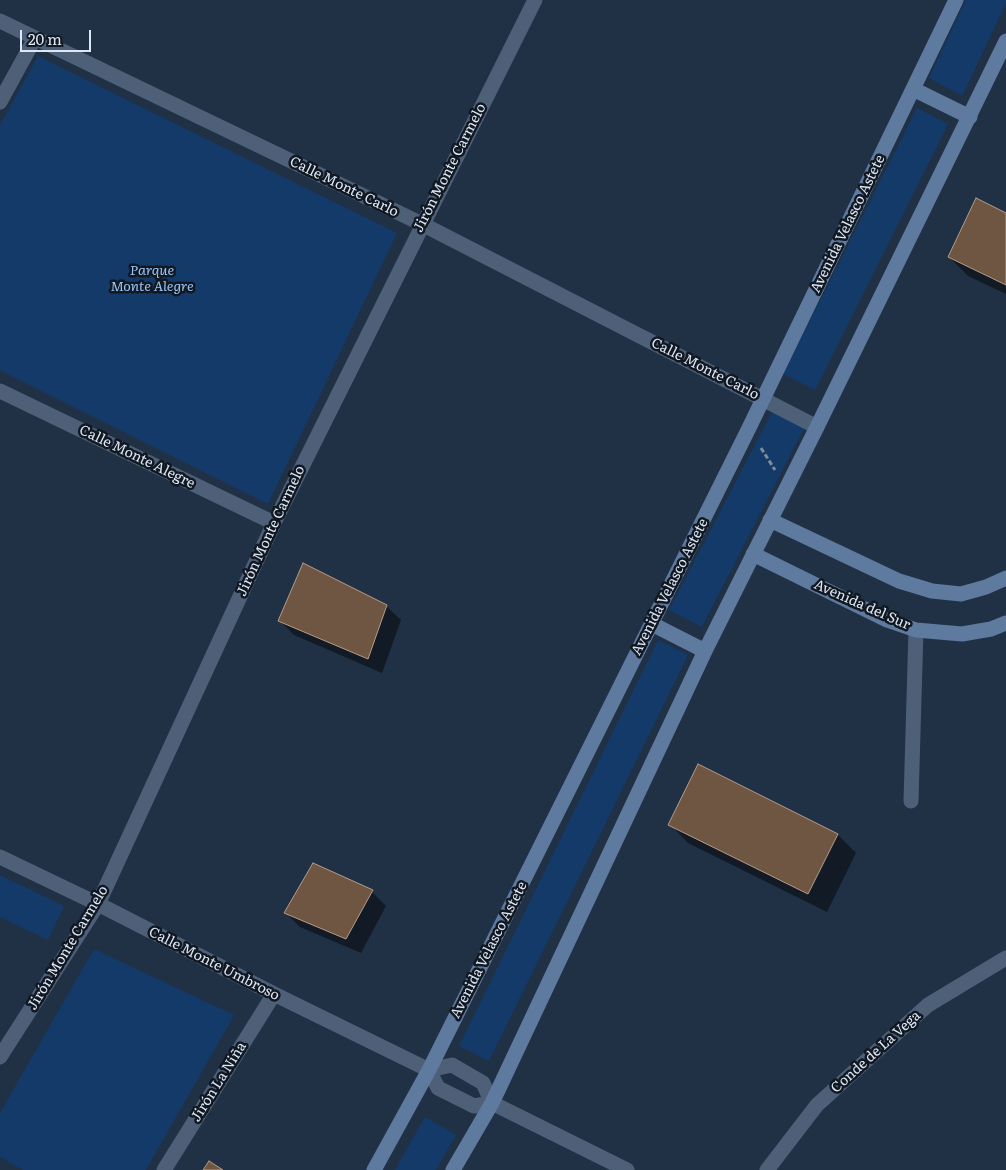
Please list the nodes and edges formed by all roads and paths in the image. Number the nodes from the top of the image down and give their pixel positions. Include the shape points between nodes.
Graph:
1 (535, 0) edge
2 (956, 0) edge
3 (0, 21) edge
4 (35, 38) junction
5 (1006, 41) edge
6 (913, 89) junction
7 (0, 102) edge
8 (970, 116) junction
9 (422, 224) junction
10 (0, 391) edge
11 (763, 399) junction
12 (817, 427) junction
13 (749, 428) junction
14 (786, 488) junction
15 (770, 520) junction
16 (274, 523) junction
17 (753, 554) junction
18 (1006, 578) edge
19 (652, 624) junction
20 (1006, 624) edge
21 (916, 630) junction
22 (705, 651) junction
23 (911, 801) dead end
24 (0, 857) edge
25 (98, 904) junction
26 (1006, 958) edge
27 (274, 994) junction
28 (0, 1057) edge
29 (429, 1070) junction
30 (492, 1102) junction
31 (164, 1170) edge
32 (374, 1170) edge
33 (453, 1170) edge
34 (627, 1170) edge
35 (767, 1170) edge

1 - 9 street, Jirón Monte Carmelo
2 - 6 main road, Avenida Velasco Astete
3 - 4 street, Calle Monte Carlo
4 - 7 street
4 - 9 street, Calle Monte Carlo
5 - 8 main road
6 - 8 main road
6 - 11 main road, Avenida Velasco Astete
8 - 12 main road
9 - 11 street, Calle Monte Carlo
9 - 16 street, Jirón Monte Carmelo
10 - 16 street, Calle Monte Alegre
11 - 12 street, Calle Monte Carlo
11 - 13 main road, Avenida Velasco Astete
12 - 14 main road
13 - 14 path
13 - 19 main road, Avenida Velasco Astete
14 - 15 main road
15 - 17 main road
15 - 18 main road via 899,581 932,591 961,594
16 - 25 street, Jirón Monte Carmelo
17 - 21 main road, Avenida del Sur via 887,620
17 - 22 main road
19 - 22 main road
19 - 29 main road, Avenida Velasco Astete
20 - 21 main road, Avenida del Sur via 962,634
21 - 23 street
22 - 30 main road
24 - 25 street, Calle Monte Umbroso
25 - 27 street, Calle Monte Umbroso
25 - 28 street, Jirón Monte Carmelo
26 - 35 street, Conde de La Vega via 928,1005 817,1105
27 - 29 street, Calle Monte Umbroso
27 - 31 street, Jirón La Niña
29 - 30 street via 438,1088 474,1106
29 - 30 street via 452,1065 483,1083
29 - 32 main road, Avenida Velasco Astete
30 - 33 main road
30 - 34 street

